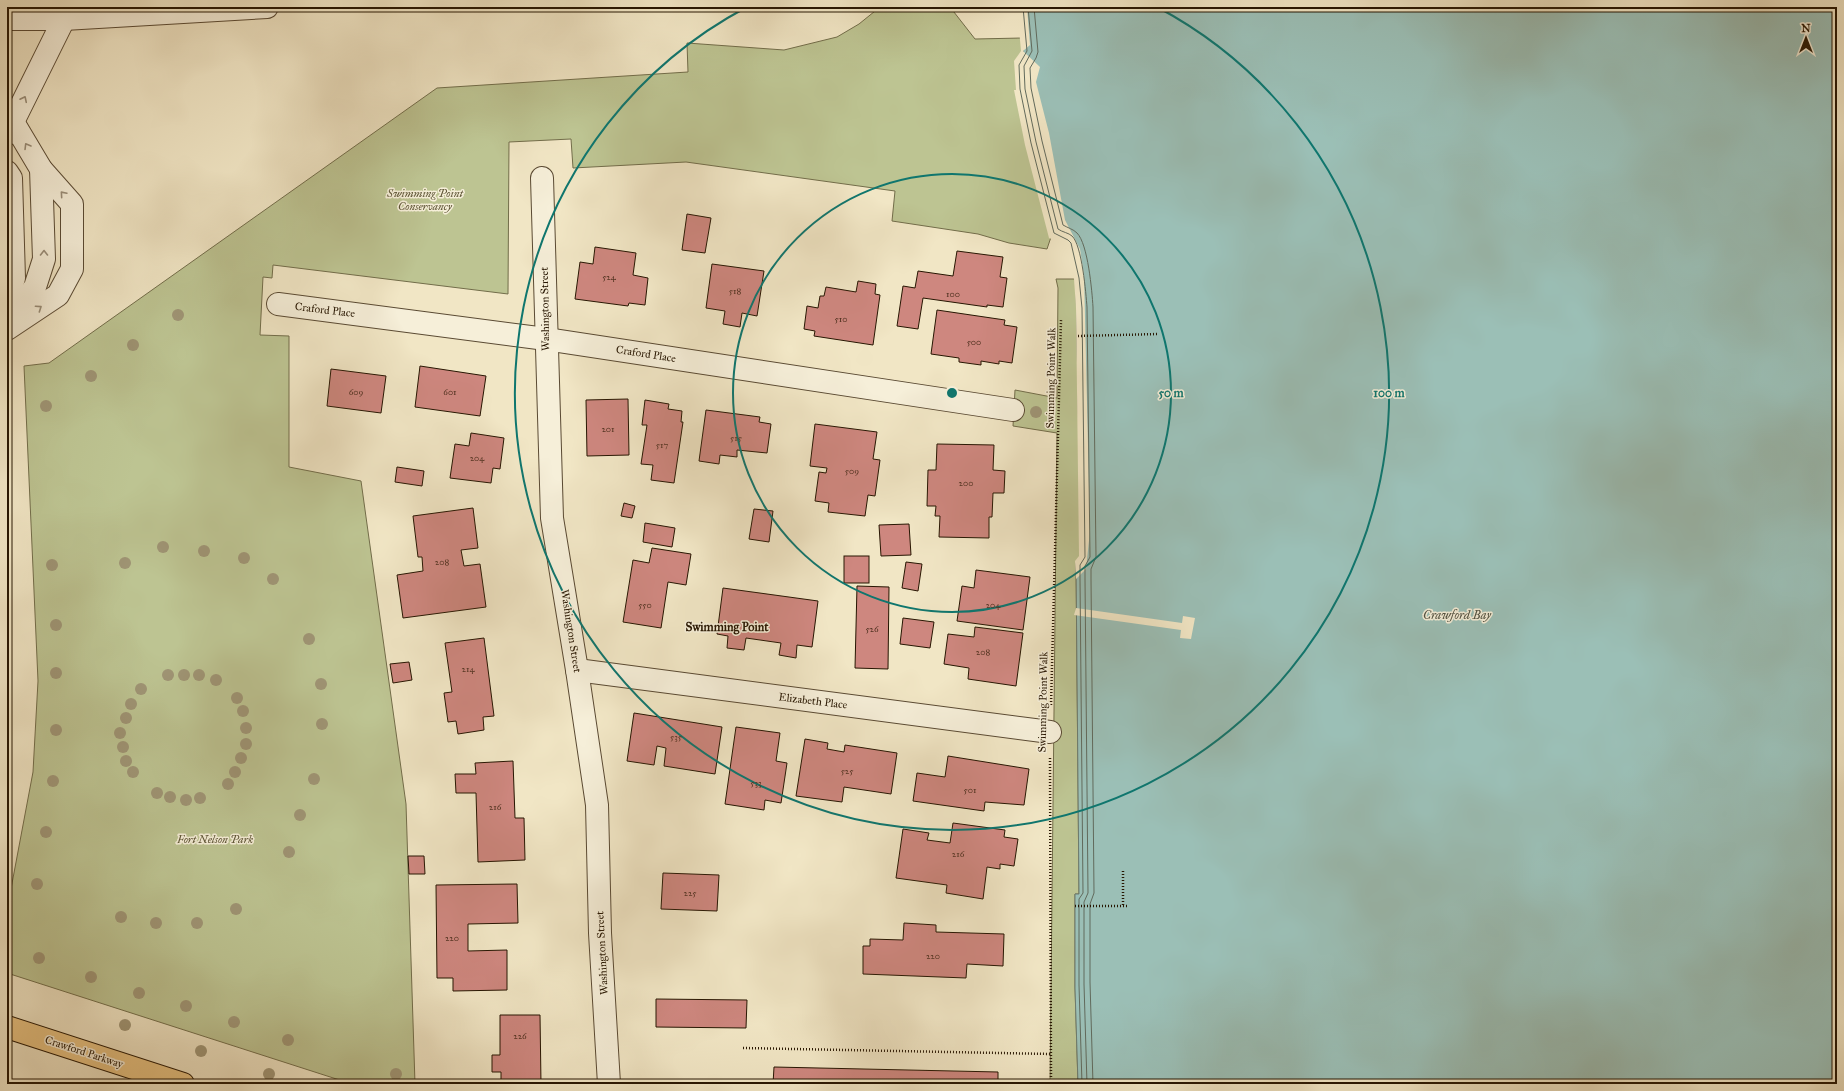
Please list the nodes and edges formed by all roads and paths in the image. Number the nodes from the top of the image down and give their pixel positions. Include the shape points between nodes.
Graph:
1 (267, 7) edge
2 (7, 19) edge
3 (64, 19) junction
4 (10, 128) edge
5 (41, 169) junction
6 (7, 172) edge
7 (542, 178) dead end
8 (7, 301) edge
9 (278, 304) dead end
10 (1061, 320) dead end
11 (7, 322) edge
12 (7, 329) edge
13 (1158, 334) dead end
14 (1078, 336) dead end
15 (546, 339) junction
16 (1013, 410) dead end
17 (577, 670) junction
18 (1050, 732) junction
19 (1123, 871) dead end
20 (1075, 906) dead end
21 (1123, 906) junction
22 (1129, 906) dead end
23 (7, 1026) edge
24 (743, 1048) dead end
25 (1051, 1054) junction
26 (183, 1084) edge
27 (609, 1084) edge
28 (1051, 1084) edge

1 - 3 street
2 - 3 street
4 -> 3 street
5 -> 4 street
11 -> 5 street via 35,287 44,259
12 -> 5 street via 58,295 72,269 72,204
6 - 8 street via 11,178 14,278
7 - 15 street, Washington Street
9 - 15 street, Craford Place
10 - 18 path, Swimming Point Walk
13 - 14 path
15 - 16 street, Craford Place
15 - 17 street, Washington Street via 552,518
17 - 18 street, Elizabeth Place
17 - 27 street, Washington Street via 597,805 600,933
18 - 25 path, Swimming Point Walk
19 - 21 path
20 - 21 path
21 - 22 path
23 - 26 main road, Crawford Parkway
24 - 25 path
25 - 28 path, Swimming Point Walk

